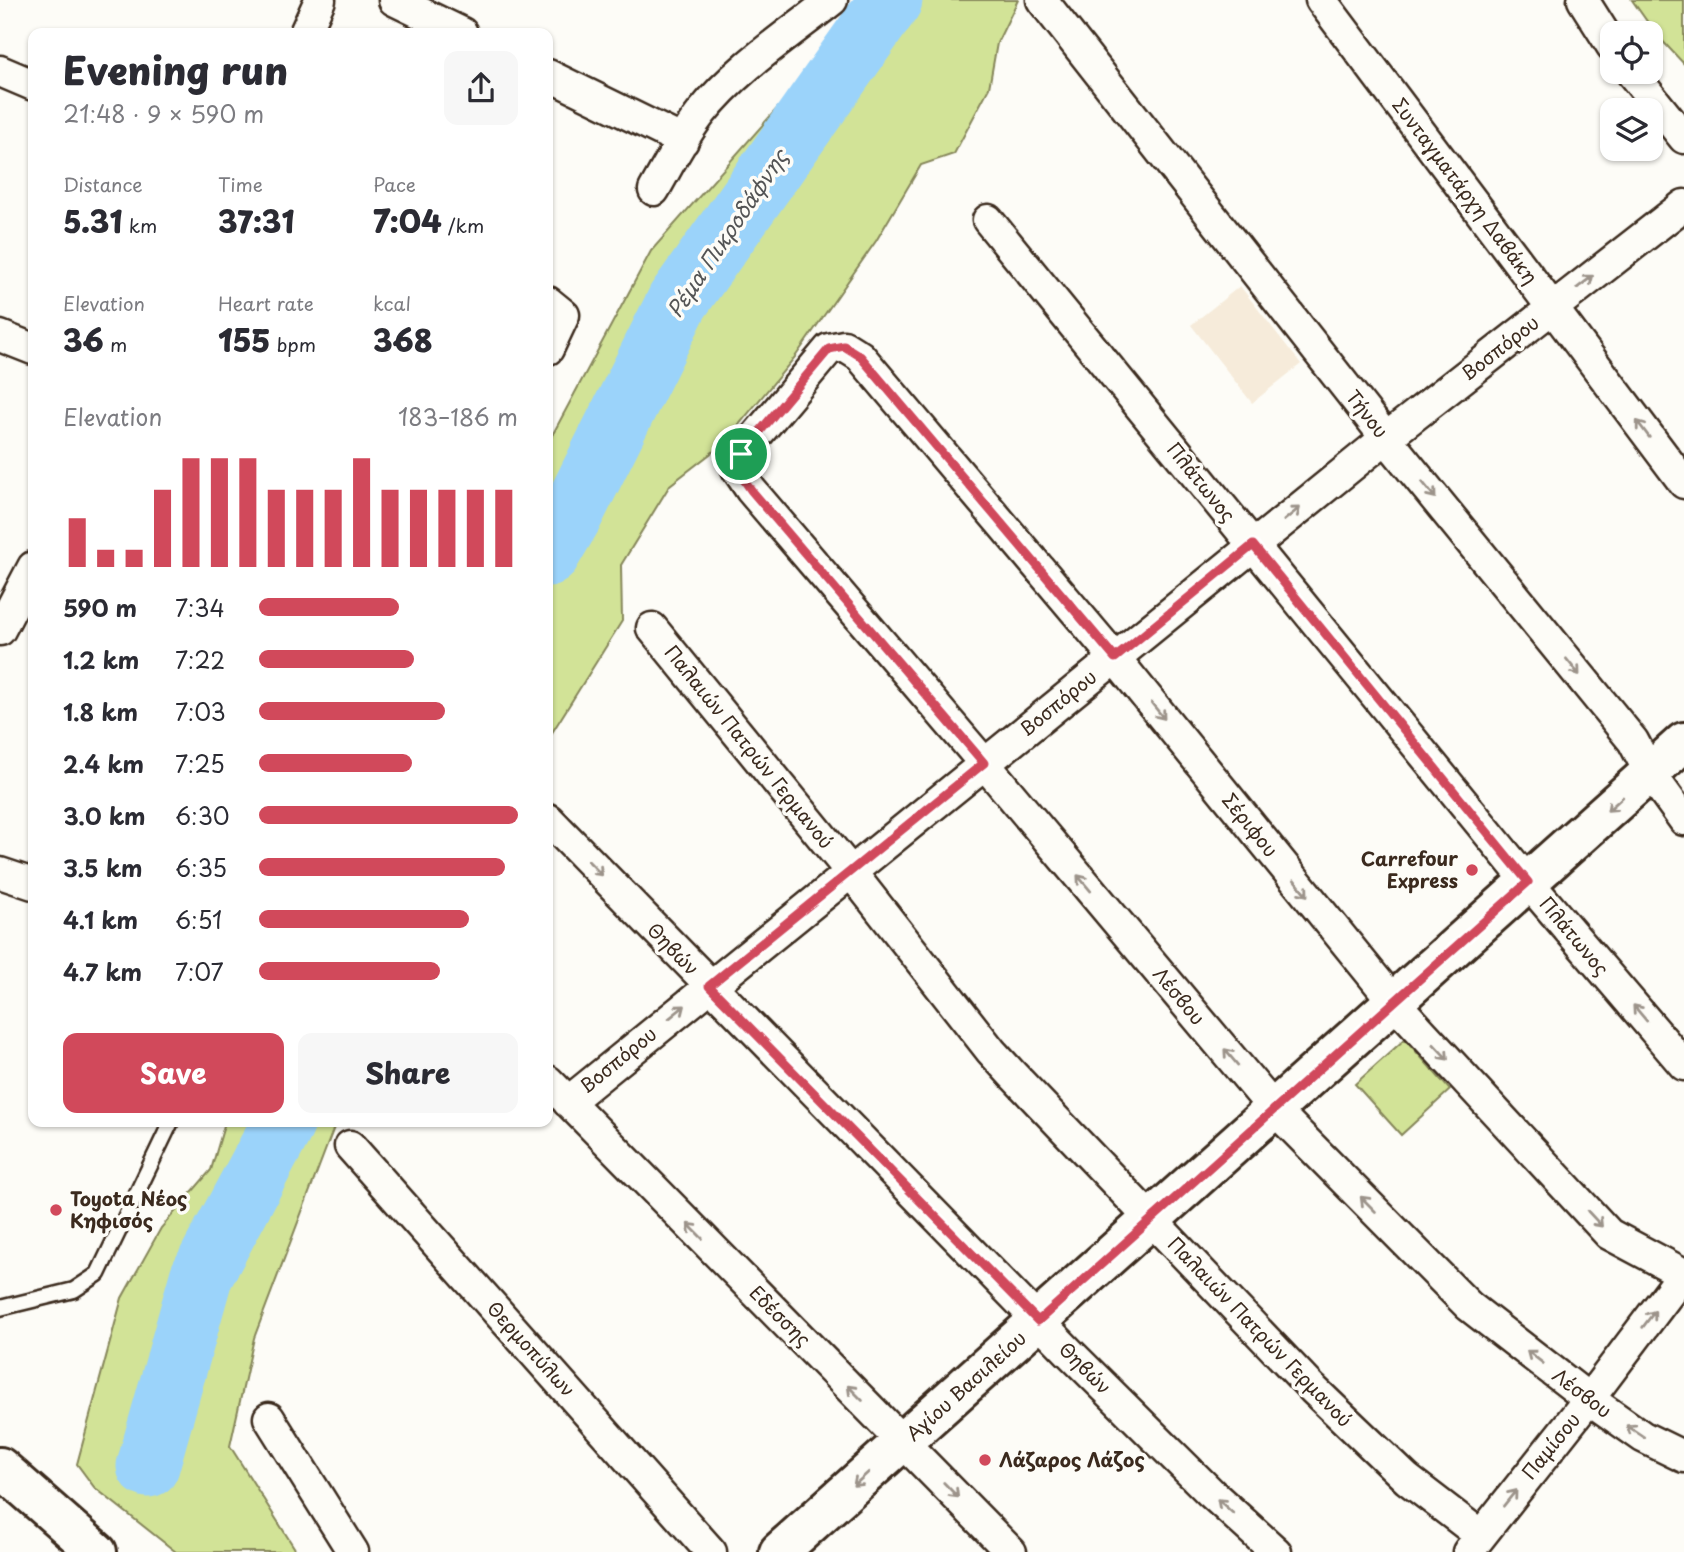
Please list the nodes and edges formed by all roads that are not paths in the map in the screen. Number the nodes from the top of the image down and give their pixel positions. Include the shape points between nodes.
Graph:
1 (320, 0) edge
2 (394, 0) edge
3 (832, 0) edge
4 (1321, 0) edge
5 (1583, 0) edge
6 (1045, 4) edge
7 (1600, 27) edge
8 (307, 28) edge
9 (452, 28) edge
10 (0, 71) edge
11 (553, 77) edge
12 (28, 83) edge
13 (1640, 84) edge
14 (1684, 138) edge
15 (683, 141) junction
16 (654, 190) dead end
17 (1684, 205) edge
18 (988, 220) dead end
19 (1552, 307) junction
20 (0, 336) edge
21 (844, 346) joint
22 (28, 347) edge
23 (1386, 438) junction
24 (1684, 483) edge
25 (1253, 545) junction
26 (28, 581) edge
27 (16, 616) edge
28 (652, 628) dead end
29 (1115, 658) junction
30 (1684, 743) edge
31 (984, 763) junction
32 (1650, 773) junction
33 (1684, 820) edge
34 (553, 824) edge
35 (850, 872) junction
36 (0, 873) edge
37 (28, 882) edge
38 (1528, 882) junction
39 (709, 986) junction
40 (1394, 1002) junction
41 (1684, 1065) edge
42 (558, 1091) edge
43 (1274, 1109) junction
44 (169, 1127) edge
45 (350, 1146) dead end
46 (1151, 1219) junction
47 (1684, 1273) edge
48 (0, 1308) edge
49 (1038, 1321) junction
50 (1589, 1399) junction
51 (270, 1418) dead end
52 (903, 1441) junction
53 (1684, 1457) edge
54 (0, 1467) edge
55 (1474, 1543) edge
56 (97, 1552) edge
57 (353, 1552) edge
58 (711, 1552) edge
59 (779, 1552) edge
60 (1011, 1552) edge
61 (1276, 1552) edge

1 - 8 street
2 - 9 street
3 - 15 street via 735,77
4 - 19 street, Συνταγματάρχη Δαβάκη
5 - 7 street
6 - 23 street, Τήνου
10 - 12 street
11 - 15 street
13 - 14 street
15 - 16 street
19 -> 17 street, Βοσπόρου
18 - 25 street, Πλάτωνος
19 - 23 street, Βοσπόρου
24 -> 19 street, Συνταγματάρχη Δαβάκη
20 - 22 street
21 - 29 street, Σέριφου via 860,356
21 - 31 street, Λέσβου via 829,349 741,454 737,469
25 -> 23 street, Βοσπόρου
23 -> 32 street, Τήνου via 1633,741
25 - 29 street, Βοσπόρου
25 - 38 street, Πλάτωνος
26 - 27 street
28 - 35 street, Παλαιών Πατρών Γερμανού
29 - 31 street, Βοσπόρου
29 -> 40 street, Σέριφου
30 - 32 street, Αγίου Βασιλείου
31 - 35 street, Βοσπόρου
43 -> 31 street, Λέσβου
32 - 33 street, Τήνου
32 -> 38 street, Αγίου Βασιλείου
34 -> 39 street, Θηβών
35 - 39 street, Βοσπόρου
35 - 46 street, Παλαιών Πατρών Γερμανού via 991,1051
36 - 37 street
38 - 40 street, Αγίου Βασιλείου
41 -> 38 street, Πλάτωνος
42 -> 39 street, Βοσπόρου
39 - 49 street, Θηβών
40 - 43 street, Αγίου Βασιλείου
40 -> 47 street, Σέριφου via 1609,1234
52 -> 42 street, Εδέσσης
43 - 46 street, Αγίου Βασιλείου
50 -> 43 street, Λέσβου via 1469,1306
44 - 48 lane via 98,1274 74,1290
45 - 58 street, Θερμοπύλων
46 - 49 street, Αγίου Βασιλείου
46 - 55 street, Παλαιών Πατρών Γερμανού via 1313,1389
50 -> 47 street, Παμίσου
49 - 52 street, Αγίου Βασιλείου
61 -> 49 street, Θηβών
53 -> 50 street, Λέσβου via 1643,1437
55 -> 50 street, Παμίσου
51 - 57 street
52 -> 59 street, Αγίου Βασιλείου
52 -> 60 street, Εδέσσης
54 - 56 street

